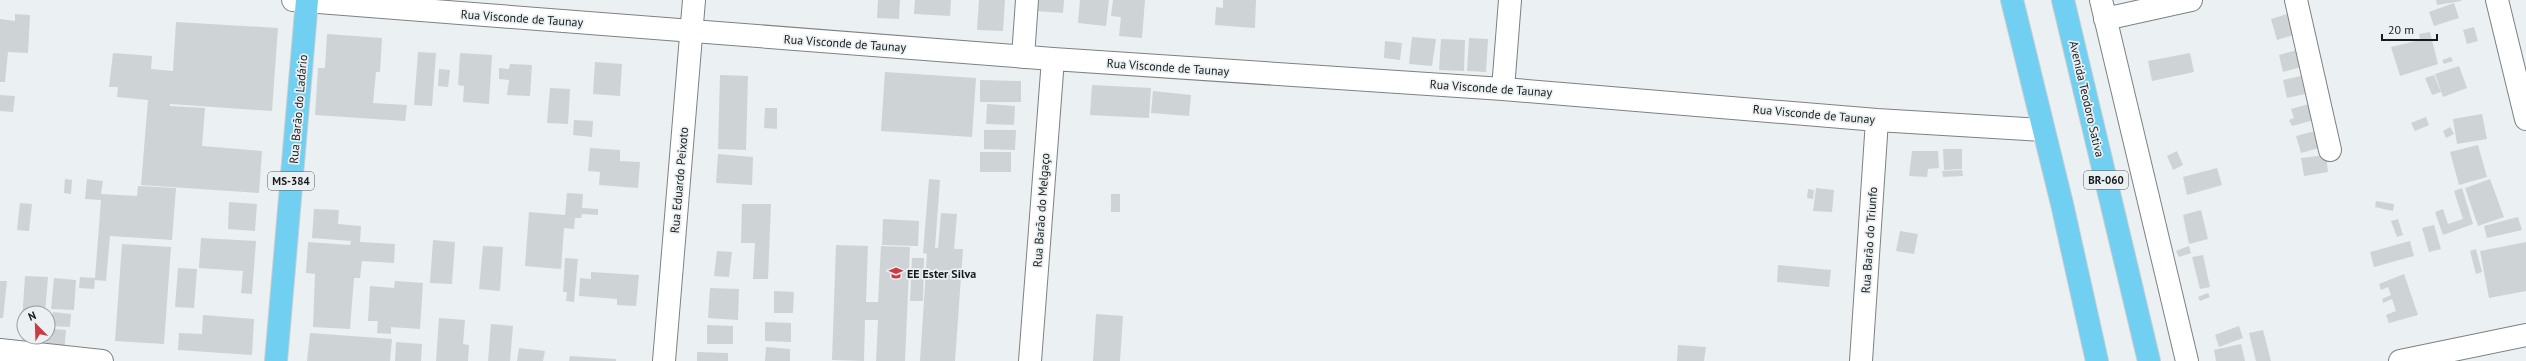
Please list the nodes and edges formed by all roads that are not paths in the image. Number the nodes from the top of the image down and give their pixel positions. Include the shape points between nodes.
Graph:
1 (302, 0) edge
2 (694, 0) edge
3 (1027, 0) edge
4 (1510, 0) edge
5 (2012, 0) edge
6 (2063, 0) edge
7 (2191, 0) edge
8 (2296, 0) edge
9 (2497, 0) edge
10 (2103, 10) edge
11 (692, 31) junction
12 (1023, 57) junction
13 (1053, 59) junction
14 (1503, 89) junction
15 (2526, 119) edge
16 (1877, 120) junction
17 (2043, 130) junction
18 (2330, 150) dead end
19 (2526, 335) edge
20 (0, 350) edge
21 (102, 361) edge
22 (276, 361) edge
23 (664, 361) edge
24 (1030, 361) edge
25 (1861, 361) edge
26 (2097, 361) edge
27 (2149, 361) edge
28 (2188, 361) edge
29 (2400, 361) edge

1 - 11 street, Rua Visconde de Taunay
1 - 22 main road, Rua Barão do Ladário / MS-384
2 - 11 street, Rua Eduardo Peixoto
3 - 12 street
4 - 14 street
5 - 17 main road
6 - 27 main road, Avenida Teodoro Sativa / BR-060
7 - 10 street
8 - 18 street
9 - 15 street
10 - 28 street
11 - 12 street, Rua Visconde de Taunay
11 - 23 street, Rua Eduardo Peixoto
12 - 13 street, Rua Visconde de Taunay
13 - 14 street, Rua Visconde de Taunay
13 - 24 street, Rua Barão do Melgaço
14 - 16 street, Rua Visconde de Taunay
16 - 17 street, Rua Visconde de Taunay
16 - 25 street, Rua Barão do Triunfo
17 - 26 main road
19 - 29 street
20 - 21 street

